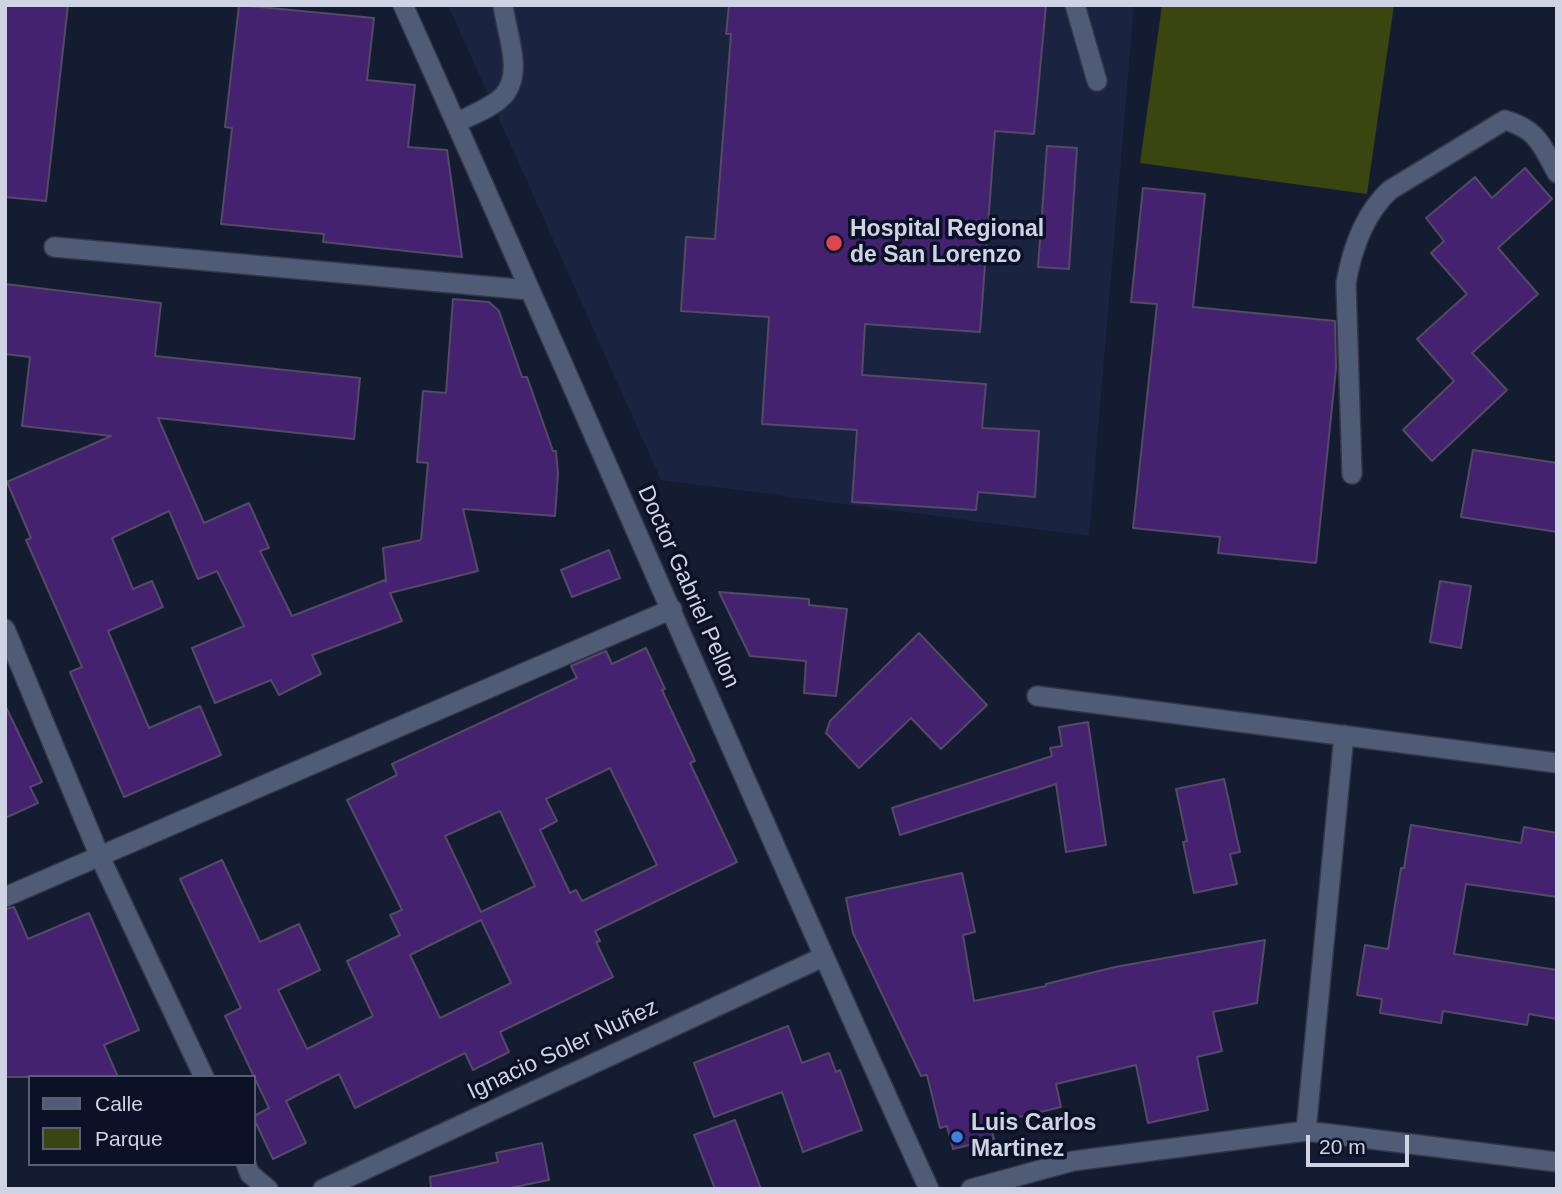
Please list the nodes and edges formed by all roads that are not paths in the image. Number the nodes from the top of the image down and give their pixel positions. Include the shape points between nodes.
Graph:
1 (403, 5) edge
2 (503, 5) edge
3 (1075, 5) edge
4 (1097, 81) dead end
5 (456, 122) junction
6 (1557, 173) edge
7 (54, 247) dead end
8 (529, 290) junction
9 (1352, 474) dead end
10 (672, 609) junction
11 (5, 629) edge
12 (1037, 696) dead end
13 (1344, 735) junction
14 (1557, 763) edge
15 (100, 857) junction
16 (5, 898) edge
17 (823, 957) junction
18 (203, 1075) edge
19 (1306, 1131) junction
20 (1557, 1162) edge
21 (247, 1166) edge
22 (268, 1189) edge
23 (323, 1189) edge
24 (929, 1189) edge
25 (971, 1189) edge

1 - 5 street, Doctor Gabriel Pellon
2 - 5 street via 512,55 510,85 503,97
3 - 4 street
5 - 8 street, Doctor Gabriel Pellon
6 - 9 street via 1538,137 1525,126 1505,120 1376,203 1351,254 1346,283
7 - 8 street
8 - 10 street, Doctor Gabriel Pellon
10 - 15 street
10 - 17 street, Doctor Gabriel Pellon
11 - 15 street
12 - 13 street
13 - 14 street
13 - 19 street
15 - 16 street
15 - 18 street
17 - 23 street, Ignacio Soler Nuñez
17 - 24 street, Doctor Gabriel Pellon
19 - 20 street
19 - 25 street via 1073,1161
21 - 22 street

